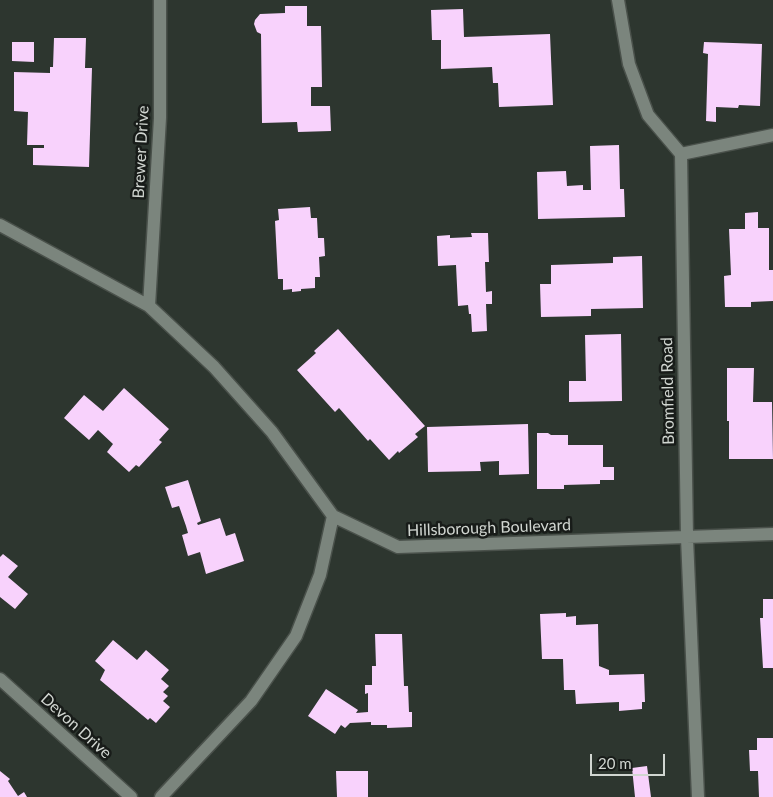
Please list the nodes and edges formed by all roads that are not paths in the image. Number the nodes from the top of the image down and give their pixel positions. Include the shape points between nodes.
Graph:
1 (160, 0) edge
2 (618, 0) edge
3 (773, 135) edge
4 (681, 154) junction
5 (0, 225) edge
6 (149, 306) junction
7 (333, 516) junction
8 (773, 534) edge
9 (687, 538) junction
10 (0, 679) edge
11 (131, 797) edge
12 (161, 797) edge
13 (698, 797) edge

1 - 6 street, Brewer Drive via 160,118
2 - 4 street via 628,64 648,115
3 - 4 street
4 - 9 street, Bromfield Road
5 - 6 street, Hillsborough Boulevard
6 - 7 street, Hillsborough Boulevard via 214,367 272,432
7 - 9 street, Hillsborough Boulevard via 398,547
7 - 12 street via 320,575 296,636 251,701
8 - 9 street, Hillsborough Boulevard
9 - 13 street, Bromfield Road
10 - 11 street, Devon Drive

